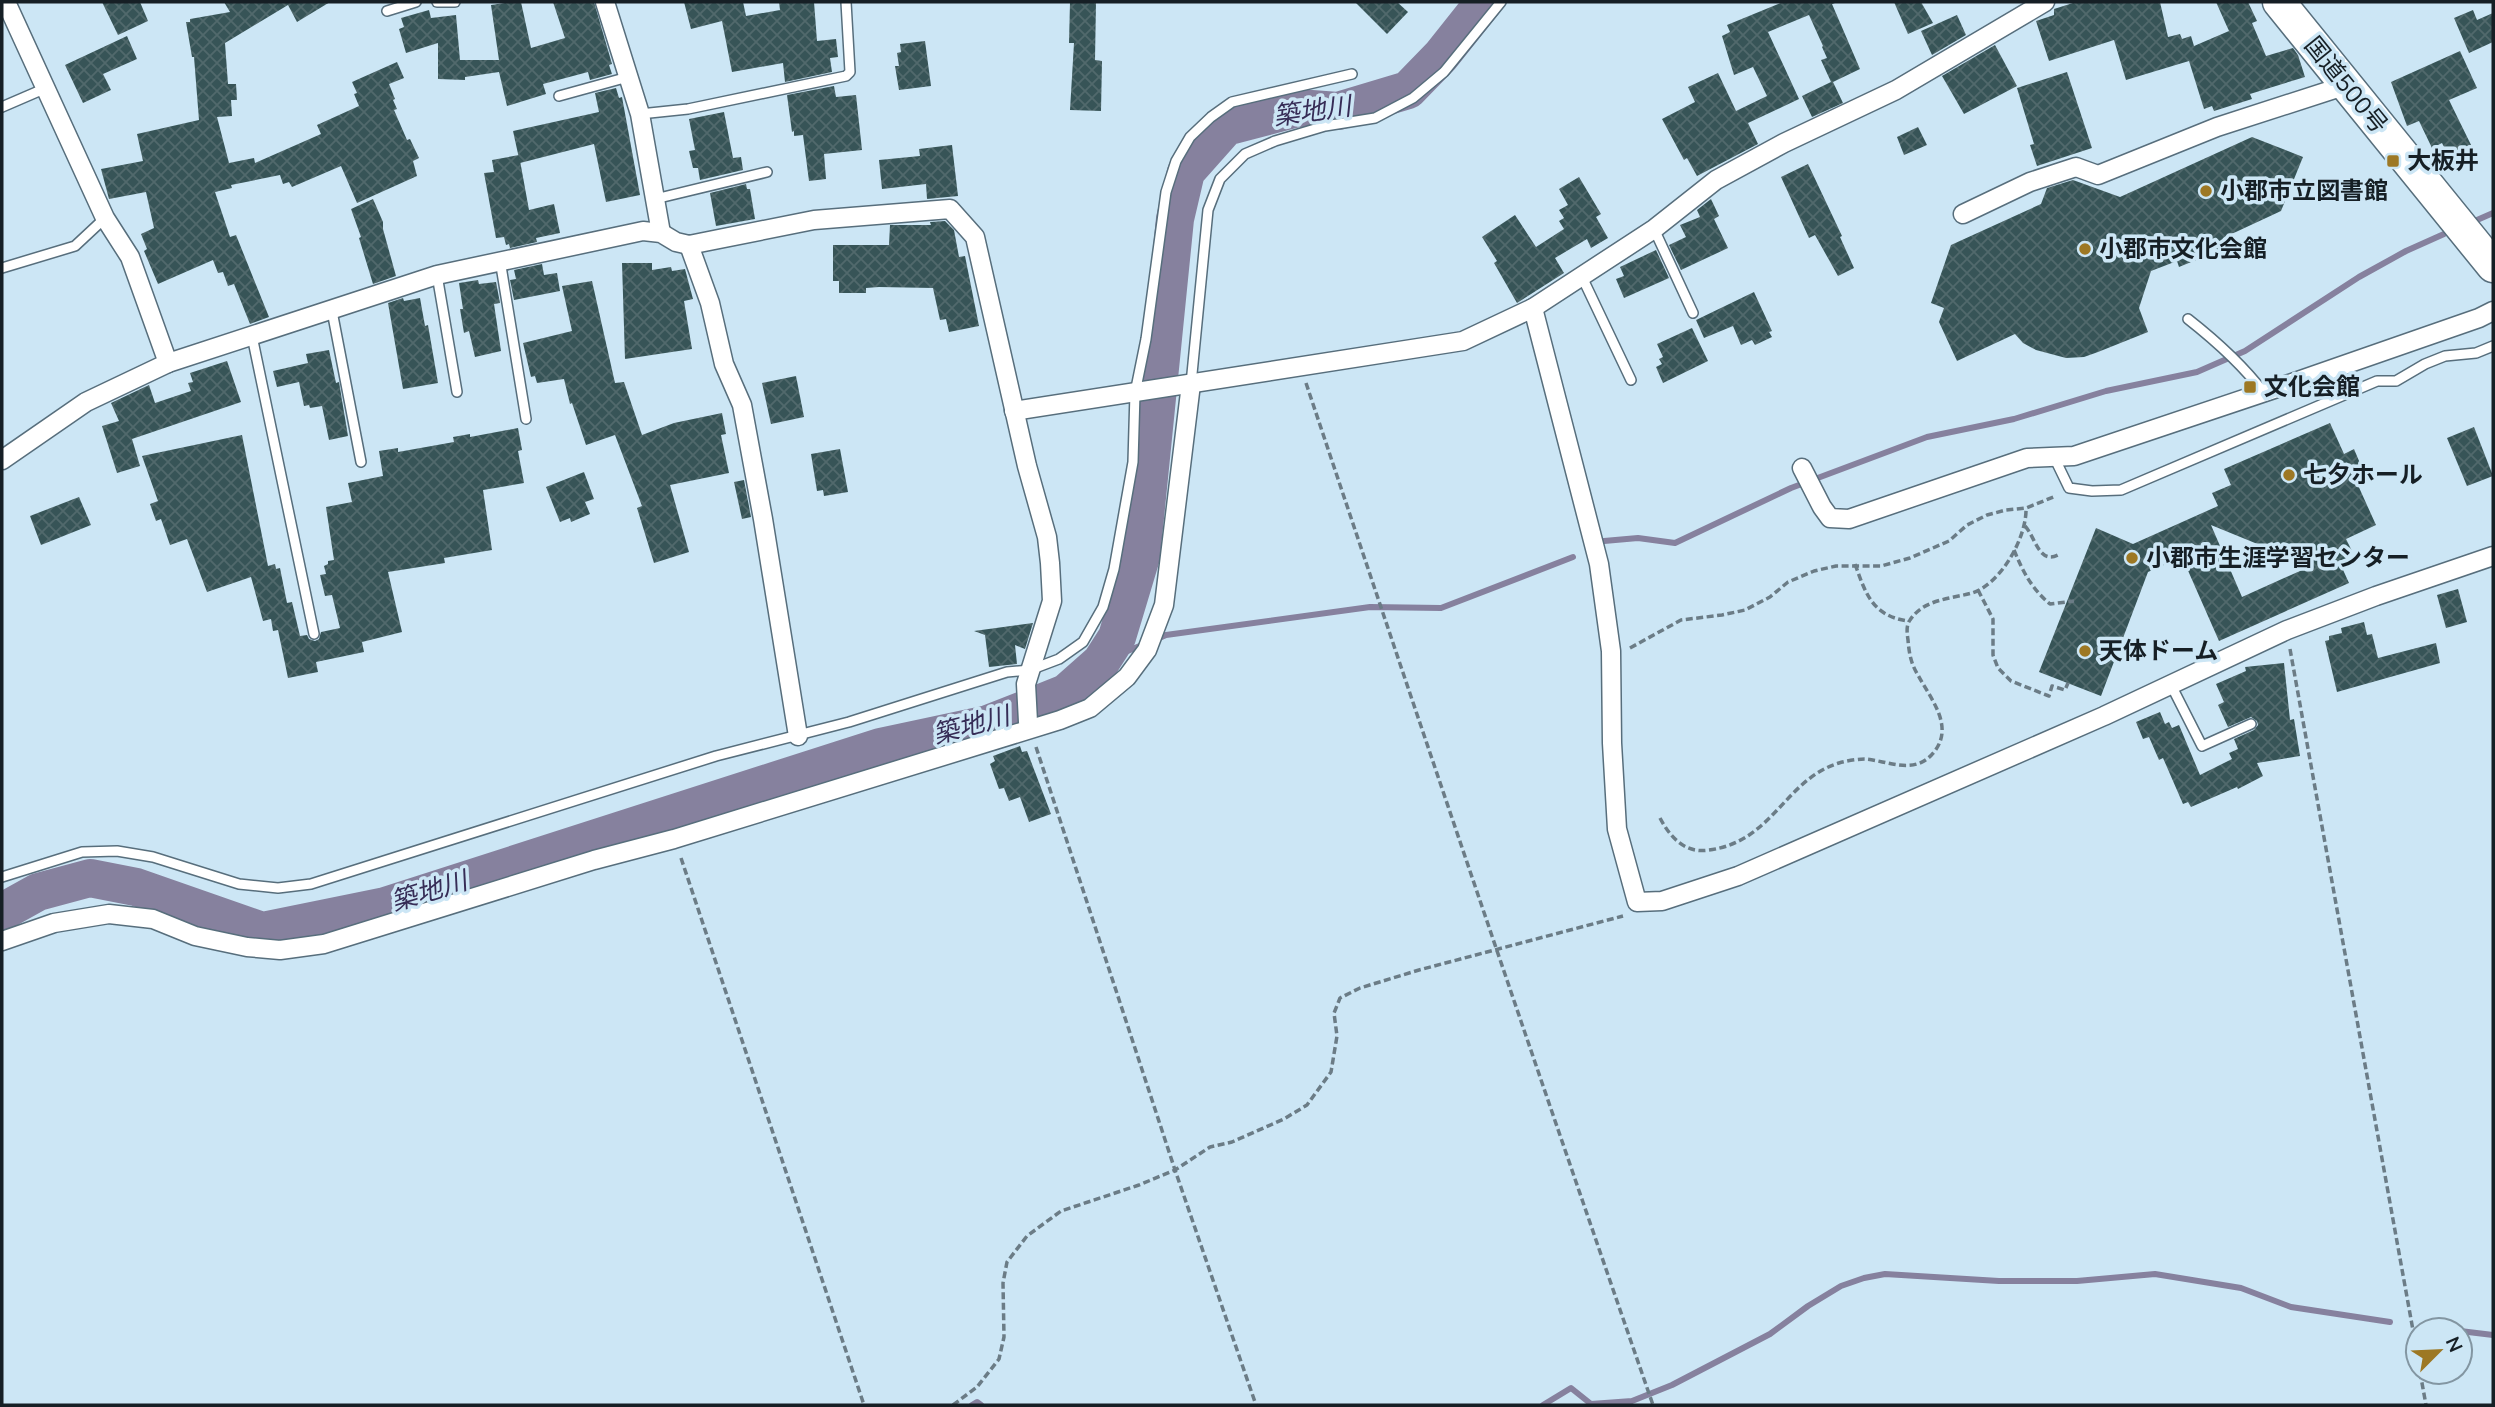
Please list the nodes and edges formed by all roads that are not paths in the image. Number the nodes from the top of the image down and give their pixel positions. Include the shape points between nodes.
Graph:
1 (6, 2) edge
2 (416, 2) edge
3 (437, 2) edge
4 (455, 2) edge
5 (605, 2) edge
6 (846, 2) edge
7 (1501, 2) edge
8 (2045, 2) edge
9 (2279, 2) edge
10 (387, 11) dead end
11 (1353, 74) dead end
12 (628, 77) junction
13 (2347, 85) junction
14 (46, 88) junction
15 (559, 96) dead end
16 (2, 107) edge
17 (640, 114) junction
18 (767, 172) dead end
19 (655, 199) junction
20 (1963, 214) dead end
21 (105, 218) junction
22 (1654, 229) junction
23 (661, 233) junction
24 (690, 245) junction
25 (500, 260) junction
26 (2493, 266) edge
27 (2, 268) edge
28 (437, 275) junction
29 (1582, 277) junction
30 (1533, 308) junction
31 (332, 311) junction
32 (2493, 311) edge
33 (1693, 313) dead end
34 (2188, 319) dead end
35 (252, 336) junction
36 (2493, 346) edge
37 (168, 363) junction
38 (1630, 380) dead end
39 (1188, 385) junction
40 (457, 392) dead end
41 (1137, 393) junction
42 (2264, 393) junction
43 (1014, 411) junction
44 (526, 419) dead end
45 (2054, 457) junction
46 (2, 460) edge
47 (361, 462) dead end
48 (1802, 468) dead end
49 (2493, 556) edge
50 (314, 634) dead end
51 (1028, 677) junction
52 (2171, 685) junction
53 (2251, 724) dead end
54 (1029, 725) junction
55 (798, 736) junction
56 (2, 877) edge
57 (2, 941) edge

1 - 14 street
2 - 10 lane
3 - 4 lane
5 - 12 street
6 - 17 lane via 850,72 846,76 688,109
7 - 39 lane via 1444,72 1413,98 1375,118 1275,141 1245,155 1220,179 1208,210
8 - 22 street via 1896,90 1716,180
9 - 13 highway, 国道500号
11 - 41 lane via 1232,102 1190,137 1166,192
12 - 15 lane
12 - 17 street
13 - 20 street via 2217,127 2098,175 2076,167 2030,182
13 - 26 highway, 国道500号
14 - 16 lane
14 - 21 street
17 - 19 street
18 - 19 lane
19 - 23 street
21 - 27 lane via 75,246
21 - 37 street via 130,257
22 - 29 street
22 - 33 lane
23 - 24 street
23 - 25 street via 643,231
24 - 43 street via 814,220 950,209 975,237
24 - 55 street via 724,364 741,405
25 - 28 street
25 - 44 lane
28 - 31 street
28 - 40 lane
29 - 30 street
29 - 38 lane
30 - 39 street via 1463,341
30 - 52 street via 1599,564 1611,651 1617,829 1637,902 1661,901 1738,876
31 - 35 street
31 - 47 lane
32 - 42 street
34 - 42 lane via 2221,345
35 - 37 street
35 - 50 lane
36 - 45 lane via 2445,356 2396,381 2377,380 2121,490 2069,488
37 - 46 street via 86,402
39 - 41 street
39 - 54 street via 1164,606 1147,650 1127,677 1090,708 1060,720
41 - 43 street
41 - 51 lane via 1133,462 1103,607 1083,642
42 - 45 street via 2074,456
43 - 51 street via 1051,563 1052,601
45 - 48 street via 2027,458 1849,519 1830,518
49 - 52 street via 2287,630
51 - 54 street
51 - 55 lane via 1007,672
52 - 53 lane via 2202,746
54 - 57 street via 674,839 324,944 280,950 247,947 195,936 153,919 109,914 54,923
55 - 56 lane via 716,756 311,884 278,888 239,884 153,857 117,851 82,852

